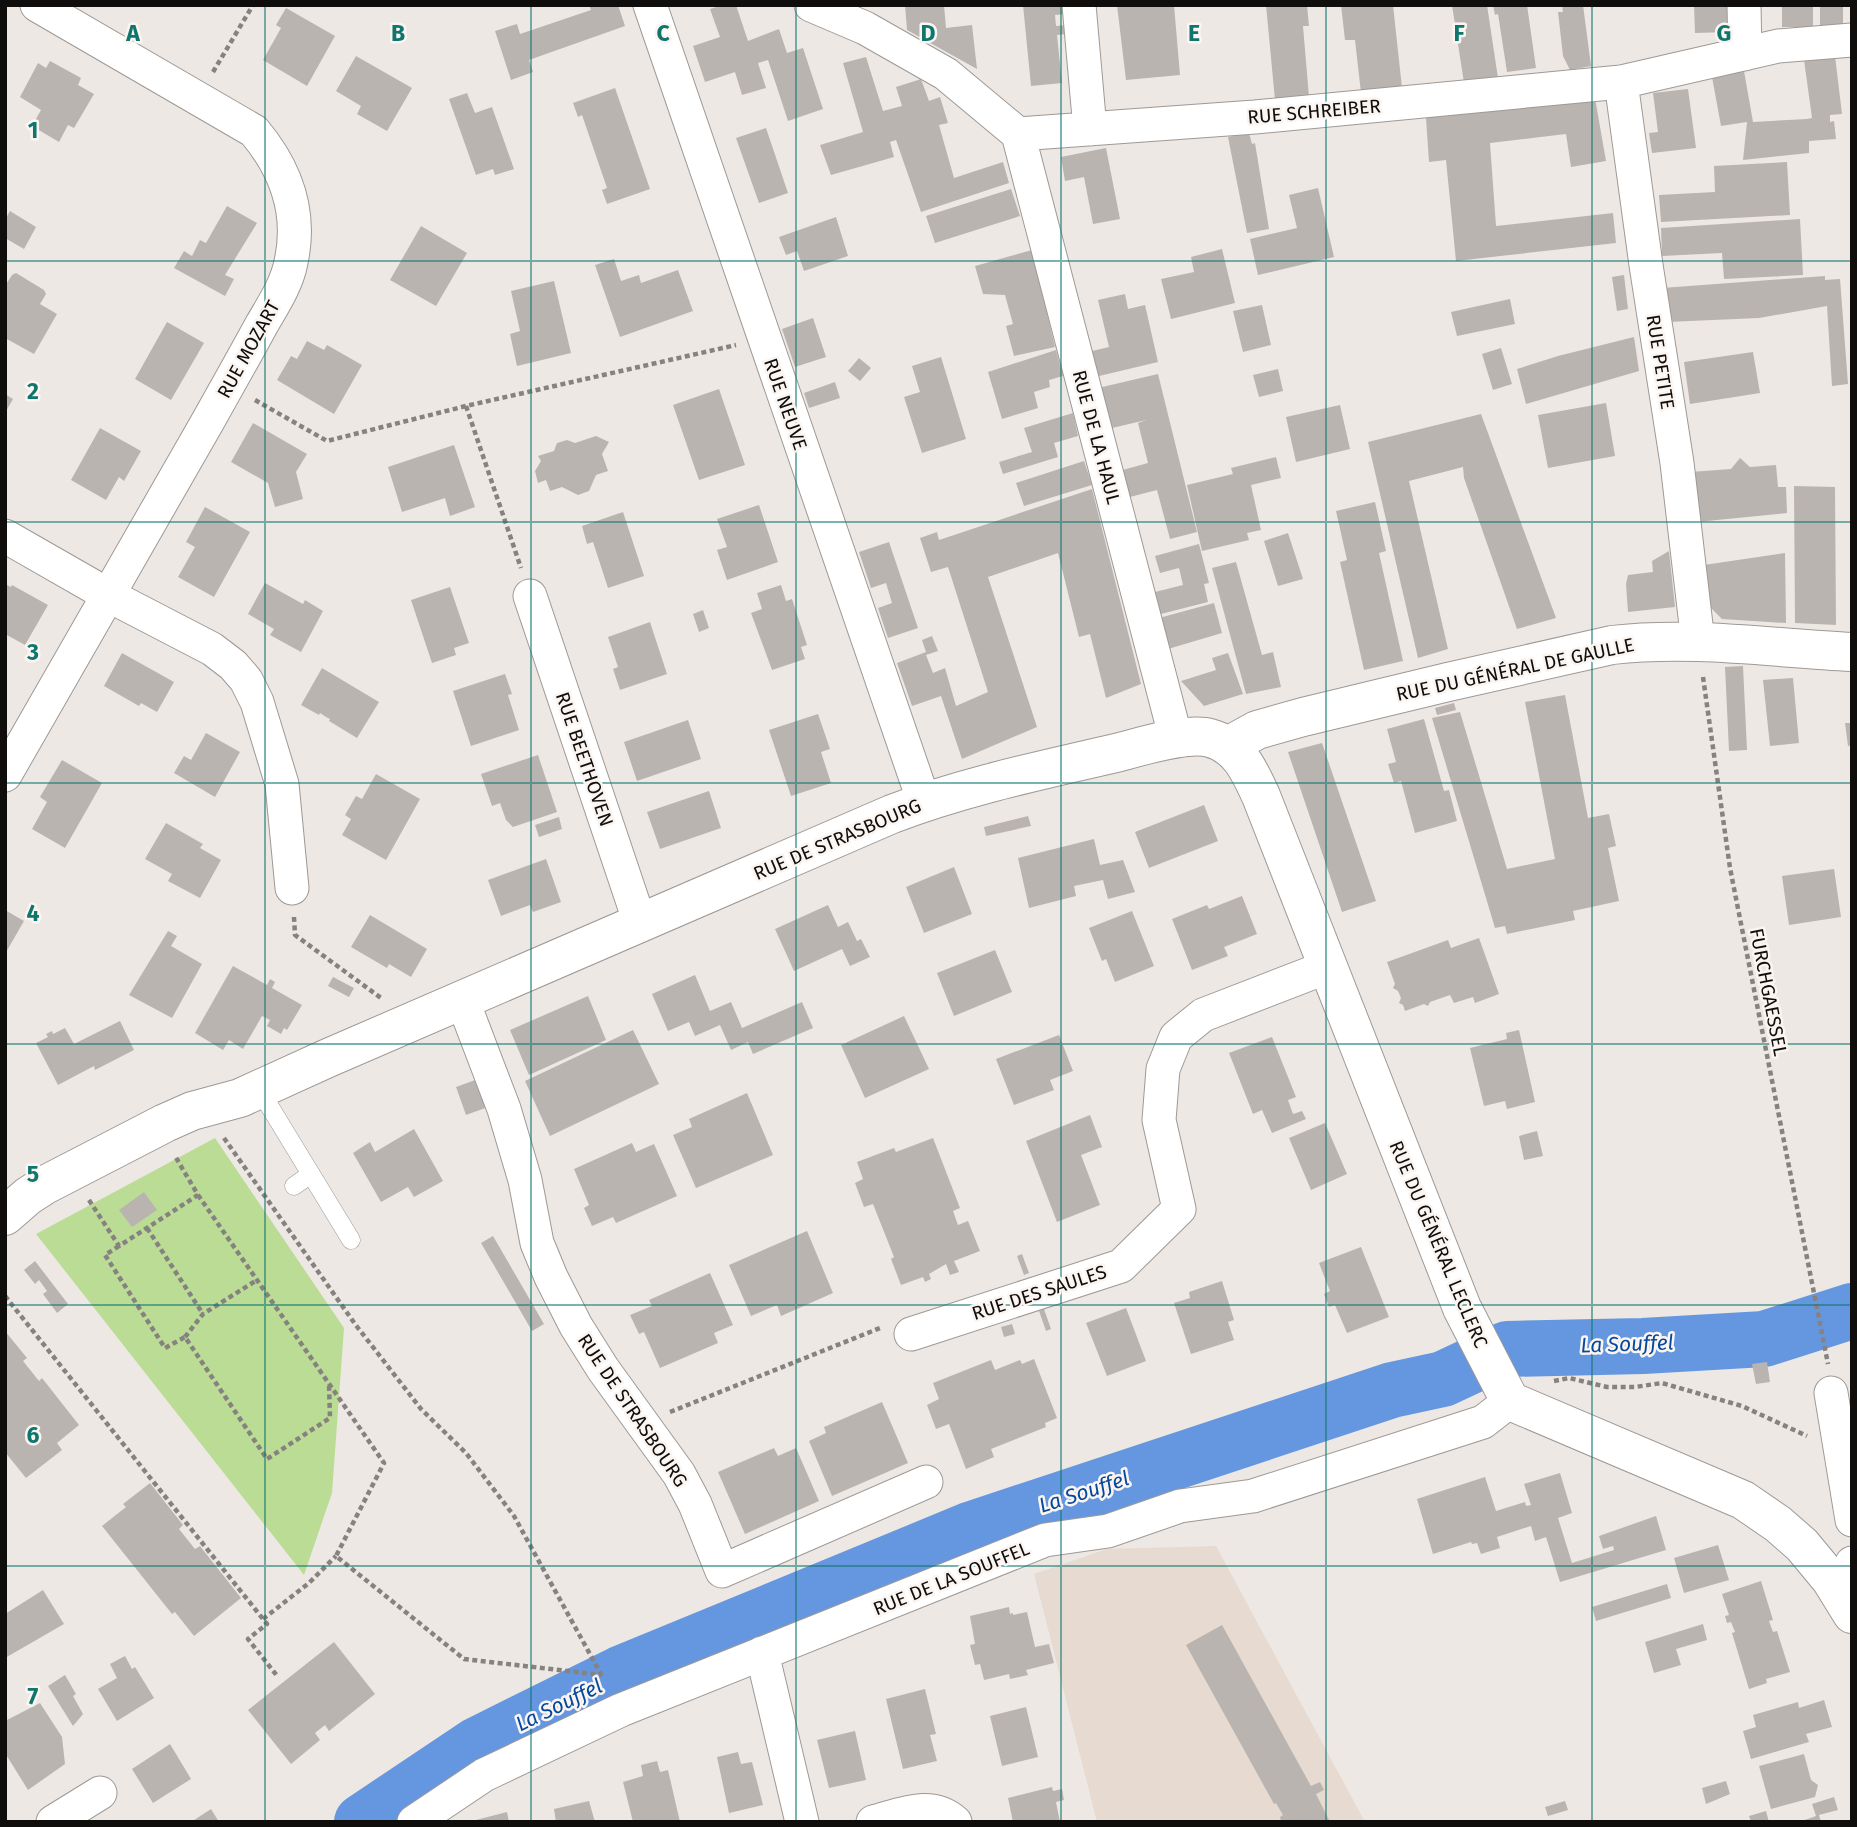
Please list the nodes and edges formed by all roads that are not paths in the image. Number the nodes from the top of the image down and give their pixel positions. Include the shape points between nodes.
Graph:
1 (37, 5) edge
2 (650, 5) edge
3 (811, 5) edge
4 (1079, 5) edge
5 (1744, 5) edge
6 (1852, 40) edge
7 (1745, 54) junction
8 (1621, 82) junction
9 (1090, 129) junction
10 (1018, 134) junction
11 (5, 536) edge
12 (108, 595) junction
13 (530, 596) road end
14 (1699, 642) junction
15 (1852, 652) edge
16 (1176, 739) junction
17 (1228, 746) junction
18 (5, 775) edge
19 (924, 802) junction
20 (292, 888) road end
21 (640, 923) junction
22 (1327, 967) junction
23 (462, 999) junction
24 (259, 1089) junction
25 (311, 1174) junction
26 (294, 1186) dead end
27 (5, 1216) edge
28 (351, 1240) dead end
29 (911, 1334) road end
30 (1504, 1389) junction
31 (1831, 1393) dead end
32 (926, 1482) dead end
33 (1852, 1520) edge
34 (1849, 1590) edge
35 (762, 1653) junction
36 (100, 1793) dead end
37 (53, 1822) edge
38 (414, 1822) edge
39 (802, 1822) edge
40 (873, 1822) edge
41 (955, 1822) edge

1 - 12 street, RUE MOZART via 254,131 283,173 292,201 295,232 283,287
2 - 19 street, RUE NEUVE
3 - 10 street via 865,28 946,74
4 - 9 street
5 - 7 street
6 - 7 street, RUE SCHREIBER via 1778,46
7 - 8 street, RUE SCHREIBER
8 - 9 street, RUE SCHREIBER
8 - 14 street, RUE PETITE
9 - 10 street, RUE SCHREIBER
10 - 16 street, RUE DE LA HAUL
11 - 12 street
12 - 18 street, RUE MOZART
12 - 20 street via 212,649 246,680 282,784
13 - 21 street, RUE BEETHOVEN
14 - 15 street, RUE DU GÉNÉRAL DE GAULLE
14 - 17 street, RUE DU GÉNÉRAL DE GAULLE via 1638,642 1586,650 1303,717 1257,730
16 - 17 street, RUE DE STRASBOURG via 1208,737
16 - 19 street, RUE DE STRASBOURG
17 - 22 street, RUE DU GÉNÉRAL LECLERC via 1243,760 1261,796
19 - 21 street, RUE DE STRASBOURG
21 - 23 street, RUE DE STRASBOURG
22 - 29 street, RUE DES SAULES via 1203,1015 1175,1037 1163,1069 1159,1120 1180,1209 1121,1266
22 - 30 street, RUE DU GÉNÉRAL LECLERC via 1462,1308
23 - 24 street, RUE DE STRASBOURG
23 - 32 street, RUE DE STRASBOURG via 512,1134 537,1243 551,1277 603,1369 679,1474 722,1571
24 - 25 lane
24 - 27 street, RUE DE STRASBOURG via 165,1123 71,1171 28,1196
25 - 26 lane
25 - 28 lane
30 - 34 street via 1743,1500 1778,1524
30 - 35 street, RUE DE LA SOUFFEL via 1483,1422 1253,1496 1180,1506 1108,1531 1045,1540
31 - 33 street
35 - 38 street, RUE DE LA SOUFFEL via 621,1710 484,1775
35 - 39 street
36 - 37 street
40 - 41 street via 935,1810

